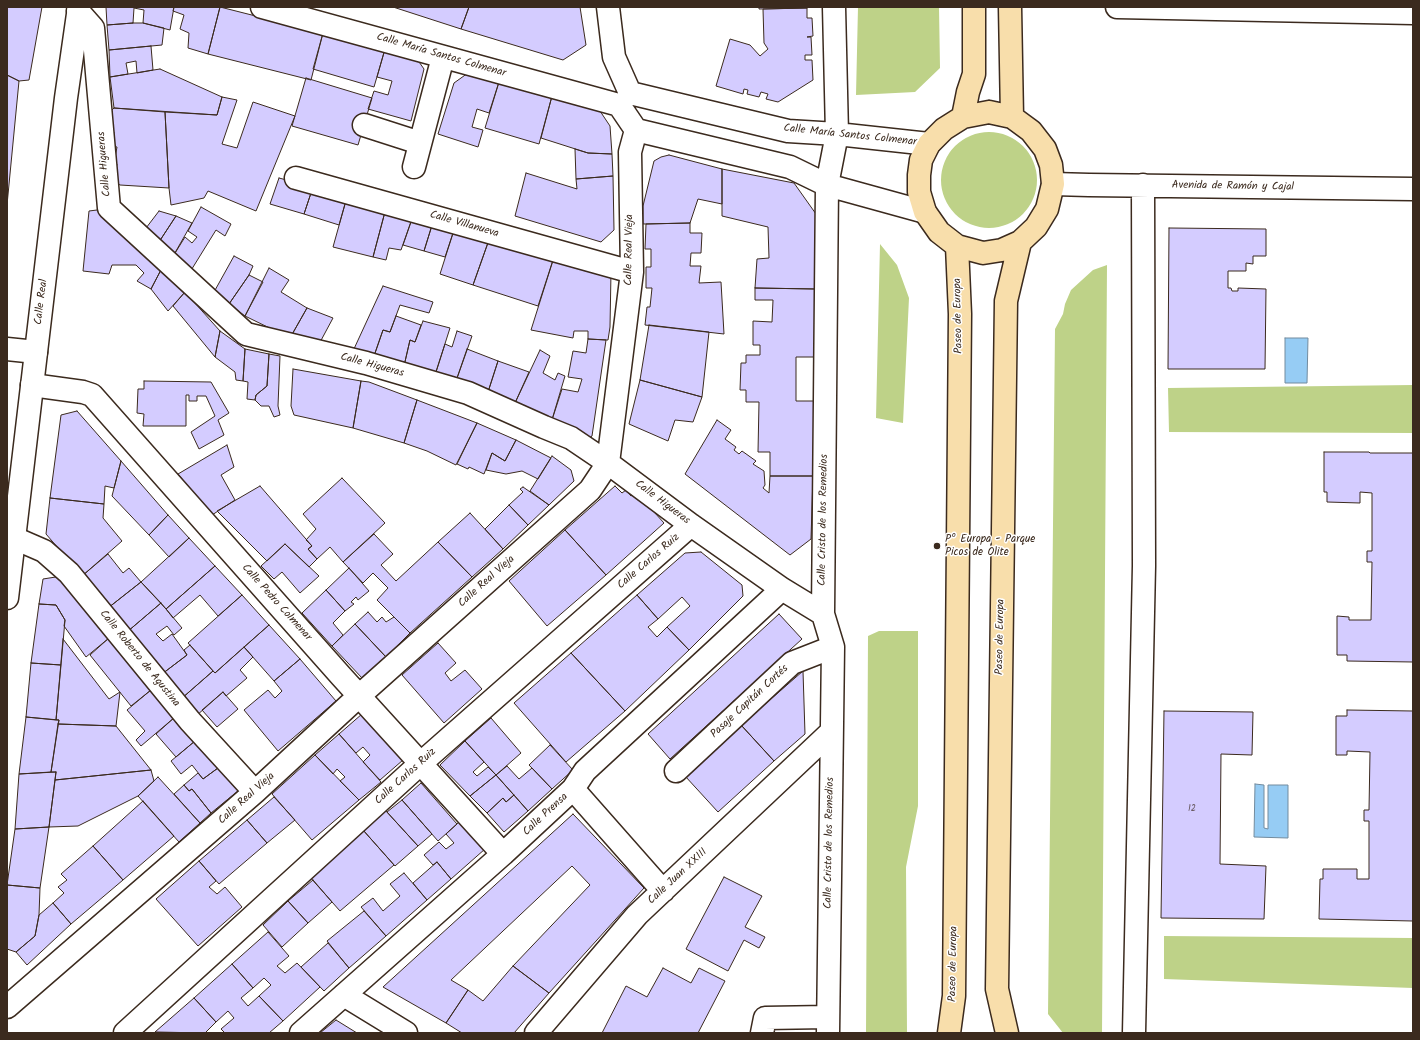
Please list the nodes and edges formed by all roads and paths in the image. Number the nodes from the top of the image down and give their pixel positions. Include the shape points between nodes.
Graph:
1 (262, 7) edge
2 (608, 7) edge
3 (834, 7) edge
4 (974, 7) edge
5 (1010, 7) edge
6 (1117, 7) edge
7 (79, 9) edge
8 (1413, 13) edge
9 (443, 57) junction
10 (625, 99) junction
11 (963, 117) junction
12 (1012, 117) junction
13 (364, 125) dead end
14 (636, 130) junction
15 (837, 134) junction
16 (420, 143) junction
17 (929, 144) junction
18 (414, 167) dead end
19 (296, 178) dead end
20 (1053, 184) junction
21 (827, 185) junction
22 (1143, 186) junction
23 (1413, 189) edge
24 (925, 212) junction
25 (1020, 242) junction
26 (957, 246) junction
27 (632, 272) junction
28 (7, 349) edge
29 (36, 352) junction
30 (32, 385) junction
31 (608, 463) junction
32 (691, 526) junction
33 (14, 538) junction
34 (782, 589) junction
35 (7, 598) edge
36 (823, 614) junction
37 (832, 647) junction
38 (359, 696) junction
39 (831, 732) junction
40 (420, 764) junction
41 (676, 771) dead end
42 (573, 789) junction
43 (255, 792) junction
44 (503, 854) junction
45 (663, 891) junction
46 (344, 995) junction
47 (7, 1007) edge
48 (827, 1025) edge
49 (125, 1033) edge
50 (302, 1033) edge
51 (406, 1033) edge
52 (536, 1033) edge
53 (762, 1033) edge
54 (949, 1033) edge
55 (1007, 1033) edge
56 (1134, 1033) edge

1 - 9 street, Calle María Santos Colmenar
2 - 10 street via 614,57
3 - 15 street, Calle Cristo de los Remedios
4 - 11 main road via 974,74
5 - 12 main road
6 - 8 street
7 - 29 street, Calle Real
7 - 31 street, Calle Higueras via 93,28 109,208 246,334 366,363 468,392 571,438
9 - 10 street, Calle María Santos Colmenar
9 - 16 street
10 - 14 street
10 - 15 street, Calle María Santos Colmenar via 788,131
11 - 12 main road via 989,112
11 - 17 main road via 944,129
12 - 20 main road via 1031,131 1045,149 1051,165
13 - 16 street
14 - 21 street via 790,168
14 - 27 street, Calle Real Vieja via 630,152
15 - 17 street, Calle María Santos Colmenar
15 - 21 street, Calle Cristo de los Remedios
16 - 18 street
17 - 24 main road via 921,160 918,175 919,192
19 - 27 street, Calle Villanueva
20 - 22 street, Avenida de Ramón y Cajal
20 - 25 main road via 1047,209 1036,227
21 - 24 street
21 - 36 street, Calle Cristo de los Remedios
22 - 23 street, Avenida de Ramón y Cajal
22 - 56 street via 1144,566
24 - 26 main road via 939,232
25 - 26 main road via 1002,250 984,253
25 - 55 main road, Paseo de Europa via 1006,301 997,989
26 - 54 main road, Paseo de Europa via 960,314 954,996
27 - 31 street, Calle Real Vieja
28 - 29 street
29 - 30 street, Calle Real
30 - 33 street, Calle Real
30 - 38 street, Calle Pedro Colmenar via 92,395
31 - 32 street, Calle Higueras
31 - 38 street, Calle Real Vieja via 590,490
32 - 34 street, Calle Higueras
32 - 40 street, Calle Carlos Ruiz
33 - 35 street, Calle Real
33 - 43 street, Calle Roberto de Agustina via 44,550 69,573 190,720
34 - 36 street, Calle Higueras
34 - 42 street, Calle Prensa via 585,771
36 - 37 street, Calle Cristo de los Remedios
37 - 39 street, Calle Cristo de los Remedios
37 - 41 street, Pasaje Capitán Cortés via 792,664
38 - 40 street, Calle Pedro Colmenar
38 - 43 street, Calle Real Vieja
39 - 45 street, Calle Juan XXIII
39 - 48 street, Calle Cristo de los Remedios
40 - 44 street, Calle Pedro Colmenar
40 - 49 street, Calle Carlos Ruiz
42 - 44 street, Calle Prensa
42 - 45 street
43 - 47 street, Calle Real Vieja
44 - 46 street, Calle Prensa
45 - 52 street, Calle Juan XXIII via 637,915
46 - 50 street, Calle Prensa
46 - 51 street
48 - 53 street via 765,1018

